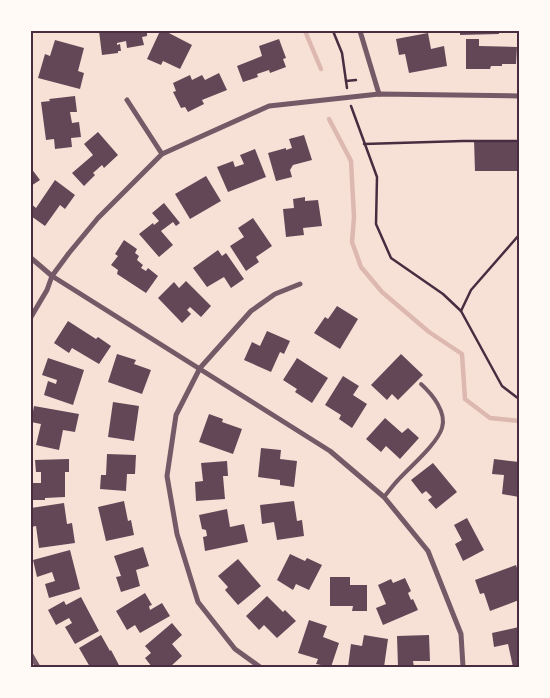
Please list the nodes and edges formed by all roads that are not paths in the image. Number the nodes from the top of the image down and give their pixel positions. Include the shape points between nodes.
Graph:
1 (360, 31) edge
2 (379, 94) junction
3 (519, 96) edge
4 (127, 100) dead end
5 (162, 154) junction
6 (31, 258) edge
7 (52, 276) junction
8 (300, 284) dead end
9 (31, 317) edge
10 (200, 368) junction
11 (422, 384) dead end
12 (384, 497) junction
13 (31, 654) edge
14 (38, 667) edge
15 (260, 667) edge
16 (463, 667) edge

1 - 2 street
2 - 3 street
2 - 5 street via 270,106
4 - 5 street
5 - 7 street via 98,218
6 - 7 street
7 - 9 street
7 - 10 street
8 - 10 street via 275,294 251,311
10 - 12 street via 330,452
10 - 15 street via 176,415 167,476 177,534 198,602 235,649
11 - 12 lane via 437,402 442,428 421,457
12 - 16 street via 428,551 461,634
13 - 14 street

